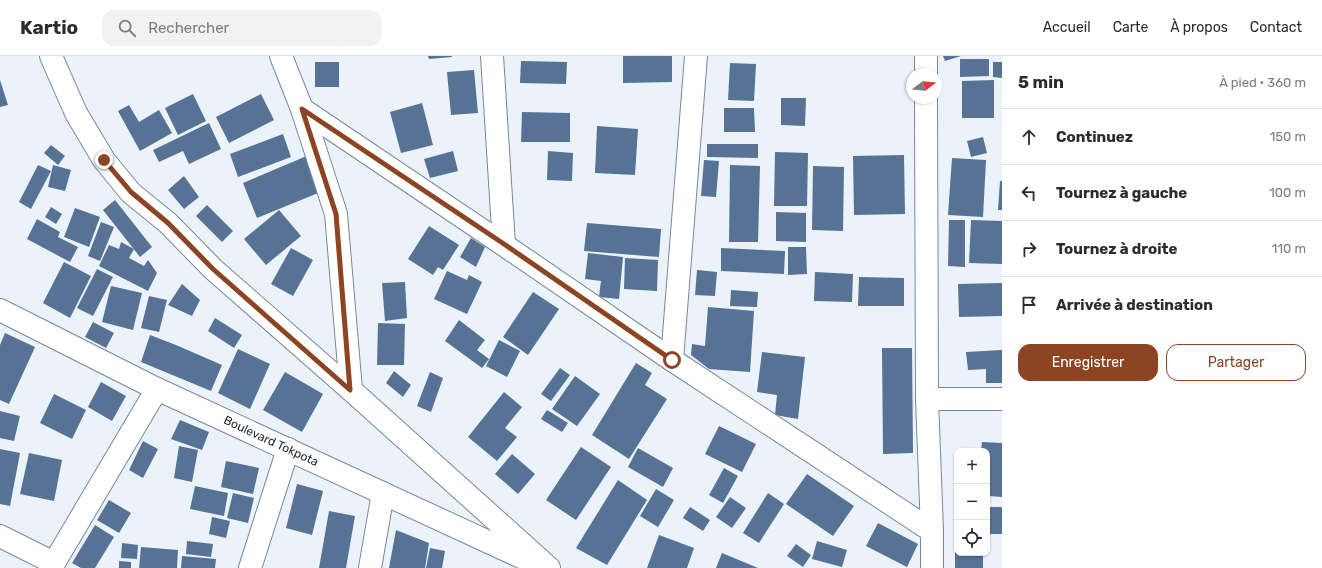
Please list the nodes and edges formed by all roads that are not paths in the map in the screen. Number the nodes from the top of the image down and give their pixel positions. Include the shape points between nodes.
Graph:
1 (51, 56) edge
2 (281, 56) edge
3 (492, 56) edge
4 (696, 56) edge
5 (926, 56) edge
6 (926, 68) edge
7 (926, 104) edge
8 (302, 109) junction
9 (504, 244) junction
10 (0, 310) edge
11 (672, 360) junction
12 (157, 389) junction
13 (350, 390) junction
14 (927, 399) junction
15 (1002, 399) edge
16 (288, 449) junction
17 (383, 493) junction
18 (932, 532) junction
19 (0, 536) edge
20 (53, 566) edge
21 (250, 568) edge
22 (370, 568) edge
23 (544, 568) edge
24 (549, 568) edge
25 (932, 568) edge

1 - 13 street via 76,113 104,160 131,192 168,223 213,269
2 - 8 street
3 - 9 street
4 - 11 street
5 - 6 street
7 - 14 street
8 - 9 street
8 - 13 street via 336,214
9 - 11 street
10 - 12 street, Boulevard Tokpota
11 - 18 street
12 - 16 street, Boulevard Tokpota
12 - 20 street
13 - 24 street
14 - 15 street
14 - 18 street
16 - 17 street, Boulevard Tokpota
16 - 21 street
17 - 22 street
17 - 23 street, Boulevard Tokpota
18 - 25 street
19 - 20 street

